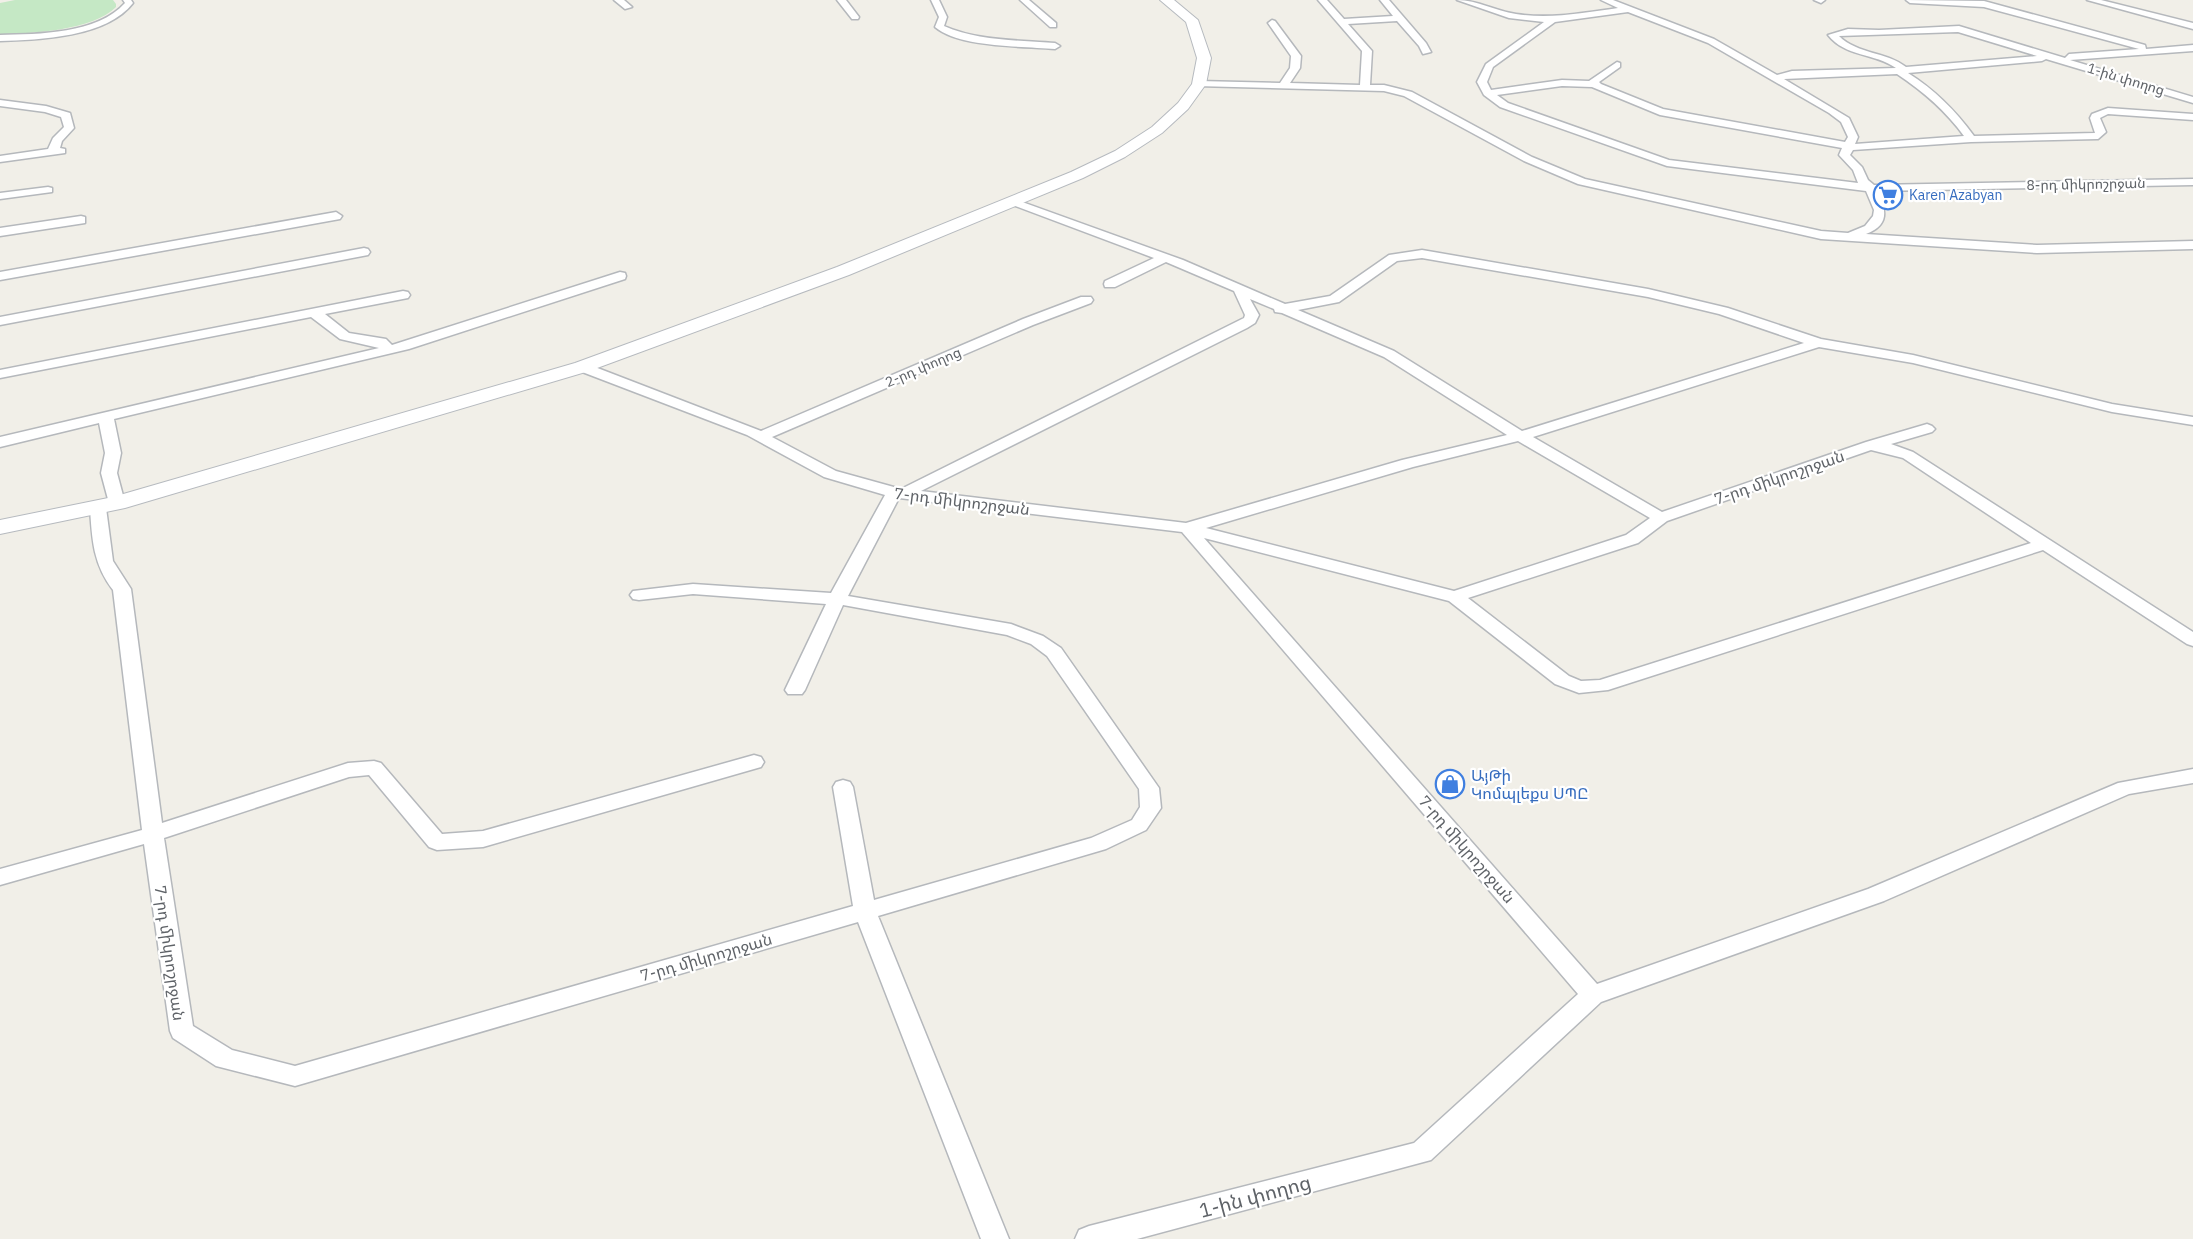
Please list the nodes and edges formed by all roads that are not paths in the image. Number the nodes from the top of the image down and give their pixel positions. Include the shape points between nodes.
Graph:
1 (127, 0) edge
2 (618, 0) edge
3 (841, 0) edge
4 (935, 0) edge
5 (1024, 0) edge
6 (1166, 0) edge
7 (1322, 0) edge
8 (1384, 0) edge
9 (1461, 0) edge
10 (1605, 0) edge
11 (1910, 0) edge
12 (2091, 0) edge
13 (628, 7) dead end
14 (1632, 9) junction
15 (855, 17) dead end
16 (1399, 18) junction
17 (1552, 20) junction
18 (1342, 22) junction
19 (1272, 23) dead end
20 (1053, 25) dead end
21 (2193, 26) edge
22 (0, 38) edge
23 (1055, 46) dead end
24 (2193, 48) edge
25 (2157, 51) junction
26 (1426, 52) dead end
27 (2058, 57) junction
28 (2184, 59) dead end
29 (1617, 65) dead end
30 (1901, 71) junction
31 (1777, 78) junction
32 (1199, 84) junction
33 (1596, 84) junction
34 (1283, 86) junction
35 (1365, 88) junction
36 (1488, 93) junction
37 (2193, 100) edge
38 (0, 103) edge
39 (2193, 117) edge
40 (1971, 139) junction
41 (1850, 146) junction
42 (0, 159) edge
43 (2193, 182) edge
44 (1871, 188) junction
45 (48, 190) dead end
46 (0, 196) edge
47 (1014, 202) junction
48 (336, 216) dead end
49 (81, 220) dead end
50 (0, 232) edge
51 (1848, 238) junction
52 (2193, 245) edge
53 (364, 252) dead end
54 (1165, 258) junction
55 (0, 276) edge
56 (620, 276) dead end
57 (1110, 284) dead end
58 (1239, 289) junction
59 (403, 295) dead end
60 (1086, 300) dead end
61 (1280, 309) junction
62 (313, 312) junction
63 (0, 321) edge
64 (1818, 343) junction
65 (389, 350) junction
66 (582, 367) junction
67 (0, 374) edge
68 (106, 418) junction
69 (2193, 422) edge
70 (1927, 429) dead end
71 (761, 436) junction
72 (1520, 436) junction
73 (0, 442) edge
74 (1871, 445) junction
75 (898, 494) junction
76 (107, 506) junction
77 (1661, 518) junction
78 (0, 527) edge
79 (1187, 528) junction
80 (2044, 544) junction
81 (639, 596) dead end
82 (1455, 597) junction
83 (837, 599) junction
84 (2193, 640) edge
85 (795, 690) dead end
86 (754, 762) dead end
87 (2193, 776) edge
88 (843, 787) dead end
89 (153, 834) junction
90 (0, 877) edge
91 (865, 911) junction
92 (1593, 995) junction
93 (995, 1239) edge
94 (1089, 1239) edge

1 - 22 street via 126,10 93,25 37,36
2 - 13 street
3 - 15 street
4 - 23 street via 943,17 939,27 946,32
5 - 20 street
6 - 32 main road via 1192,20 1204,58
7 - 18 street
8 - 16 street
9 - 17 street via 1512,16
10 - 14 street
11 - 25 street via 1984,4
12 - 21 street
14 - 17 street
14 - 31 street via 1711,41
16 - 18 street
16 - 26 street
17 - 36 street via 1489,66 1482,82
18 - 35 street via 1367,51
19 - 34 street via 1296,56 1295,68
24 - 25 street
25 - 27 street
25 - 28 street
27 - 30 street
27 - 30 street, 1-ին փողոց via 1952,28 1833,35 1842,43 1886,58
27 - 37 street, 1-ին փողոց
29 - 33 street via 1593,82
30 - 31 street via 1792,74
30 - 40 street via 1952,113
31 - 41 street via 1842,117 1853,137
32 - 34 street
32 - 47 main road via 1183,106 1157,130 1120,154
33 - 36 street
33 - 41 street via 1660,112
34 - 35 street
35 - 51 street via 1408,94 1490,140 1582,182
36 - 44 street, 8-րդ միկրոշրջան via 1504,105 1667,163
38 - 42 street via 66,115 69,128 57,140 57,152
39 - 40 street via 2108,111 2095,118 2101,132 2098,136
40 - 41 street
41 - 44 street via 1844,155
43 - 44 street, 8-րդ միկրոշրջան
44 - 51 street via 1879,216 1869,229
45 - 46 street
47 - 54 street
47 - 66 main road via 843,271
48 - 55 street
49 - 50 street
51 - 52 street via 2037,249
53 - 63 street
54 - 57 street
54 - 58 street
56 - 65 street
58 - 61 street
58 - 75 street via 1252,315 1250,320
59 - 62 street
60 - 71 street, 2-րդ փողոց
61 - 64 street via 1334,299 1393,258 1422,254 1648,293 1723,311
61 - 72 street via 1389,354
62 - 65 street via 345,336 381,342
62 - 67 street
64 - 69 street via 1913,359 2112,408
64 - 72 street, 7-րդ միկրոշրջան
65 - 68 street
66 - 71 street, 7-րդ միկրոշրջան
66 - 76 main road
68 - 73 street
68 - 76 street, 7-րդ միկրոշրջան via 113,453
70 - 74 street, 7-րդ միկրոշրջան
71 - 75 street, 7-րդ միկրոշրջան via 830,474
72 - 77 street
72 - 79 street, 7-րդ միկրոշրջան via 1408,463
74 - 77 street, 7-րդ միկրոշրջան
74 - 80 street via 1908,455
75 - 79 street, 7-րդ միկրոշրջան
75 - 83 street
76 - 78 main road
76 - 89 street, 7-րդ միկրոշրջան via 102,561 122,589
77 - 82 street, 7-րդ միկրոշրջան via 1632,539
79 - 82 street, 7-րդ միկրոշրջան
79 - 92 street, 7-րդ միկրոշրջան
80 - 82 street via 1601,686 1580,687 1562,680
80 - 84 street
81 - 83 street, 7-րդ միկրոշրջան via 693,589
83 - 85 street
83 - 91 street, 7-րդ միկրոշրջան via 1011,630 1037,640 1054,652 1149,788 1152,808 1139,825 1098,844
86 - 89 street via 483,839 437,842 374,768 348,770
87 - 92 street via 2125,788 1876,894
88 - 91 street
89 - 90 street
89 - 91 street, 7-րդ միկրոշրջան via 182,1031 225,1059 296,1076
91 - 93 street
92 - 94 street, 1-ին փողոց via 1422,1152

